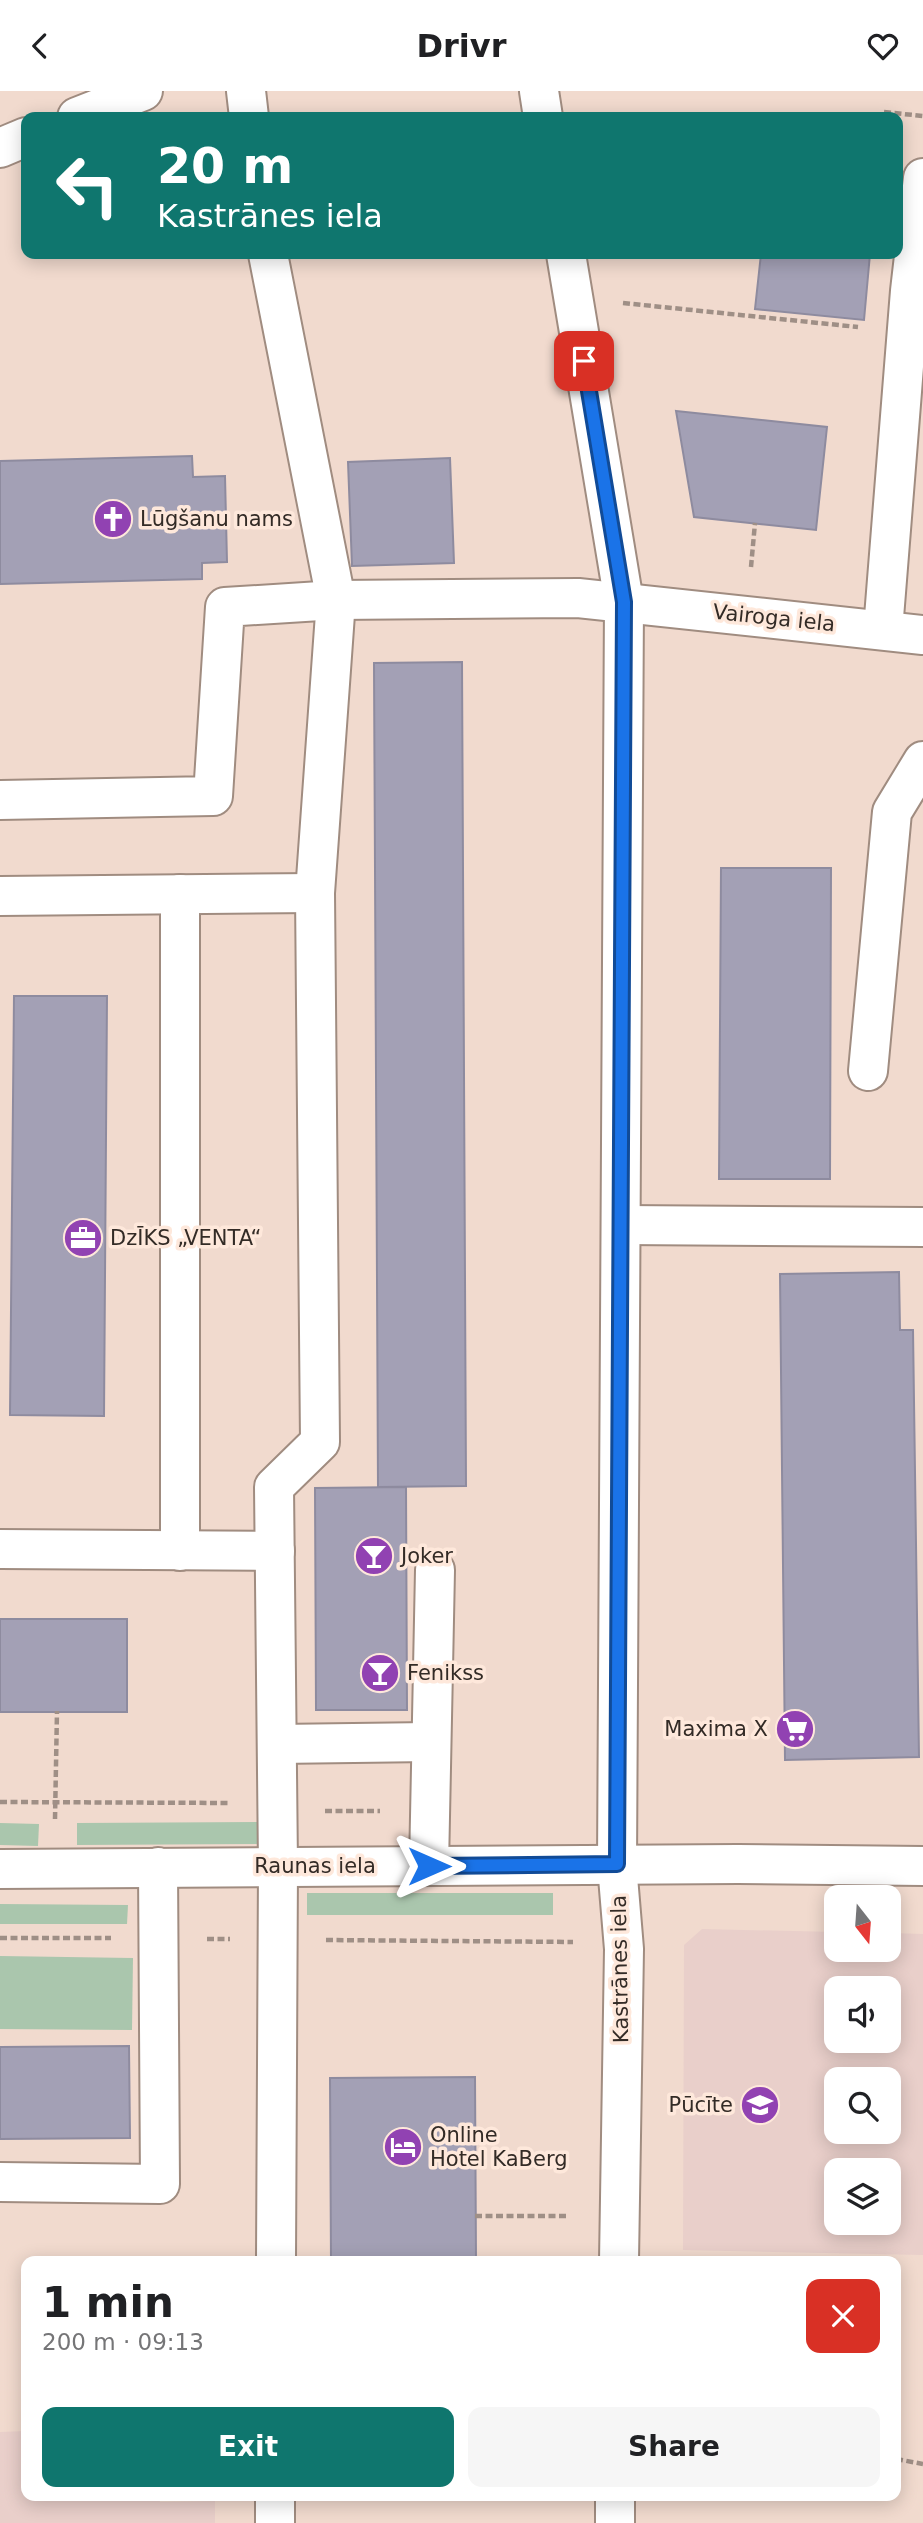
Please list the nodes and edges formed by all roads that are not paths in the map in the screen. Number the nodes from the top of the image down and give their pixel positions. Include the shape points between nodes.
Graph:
1 (69, 91) edge
2 (143, 91) edge
3 (246, 91) edge
4 (539, 91) edge
5 (76, 112) edge
6 (90, 112) edge
7 (248, 112) edge
8 (542, 112) edge
9 (21, 139) edge
10 (0, 148) edge
11 (923, 178) edge
12 (269, 259) edge
13 (567, 259) edge
14 (917, 290) edge
15 (336, 600) junction
16 (624, 602) junction
17 (883, 630) junction
18 (923, 635) edge
19 (923, 761) edge
20 (0, 800) edge
21 (315, 893) junction
22 (180, 894) junction
23 (0, 896) edge
24 (868, 1071) dead end
25 (622, 1225) junction
26 (923, 1227) edge
27 (0, 1549) edge
28 (180, 1551) junction
29 (275, 1551) junction
30 (435, 1570) dead end
31 (430, 1742) junction
32 (277, 1744) junction
33 (617, 1864) junction
34 (278, 1866) junction
35 (429, 1866) junction
36 (923, 1866) edge
37 (159, 1867) junction
38 (0, 1869) edge
39 (0, 2182) edge
40 (276, 2256) edge
41 (619, 2256) edge
42 (275, 2501) edge
43 (615, 2501) edge
44 (275, 2523) edge
45 (615, 2523) edge

1 - 5 street
2 - 6 street
3 - 7 street
4 - 8 street
9 - 10 street
11 - 14 street
12 - 15 street
13 - 16 street, Kastrānes iela
14 - 17 street via 907,332
15 - 16 street, Vairoga iela via 578,598
15 - 20 street, Vairoga iela via 225,607 213,796
15 - 21 street
16 - 17 street, Vairoga iela
16 - 25 street, Kastrānes iela
17 - 18 street, Vairoga iela
19 - 24 street via 892,812
21 - 22 street
21 - 29 street via 320,1442 274,1487
22 - 23 street
22 - 28 street
25 - 26 street
25 - 33 street, Kastrānes iela
27 - 28 street
28 - 29 street
29 - 32 street
30 - 31 street
31 - 32 street
31 - 35 street
32 - 34 street
33 - 35 street, Raunas iela
33 - 36 street, Raunas iela
33 - 41 street, Kastrānes iela via 624,1948
34 - 35 street, Raunas iela
34 - 37 street, Raunas iela
34 - 40 street
37 - 38 street, Raunas iela
37 - 39 street via 160,2184
42 - 44 street
43 - 45 street

